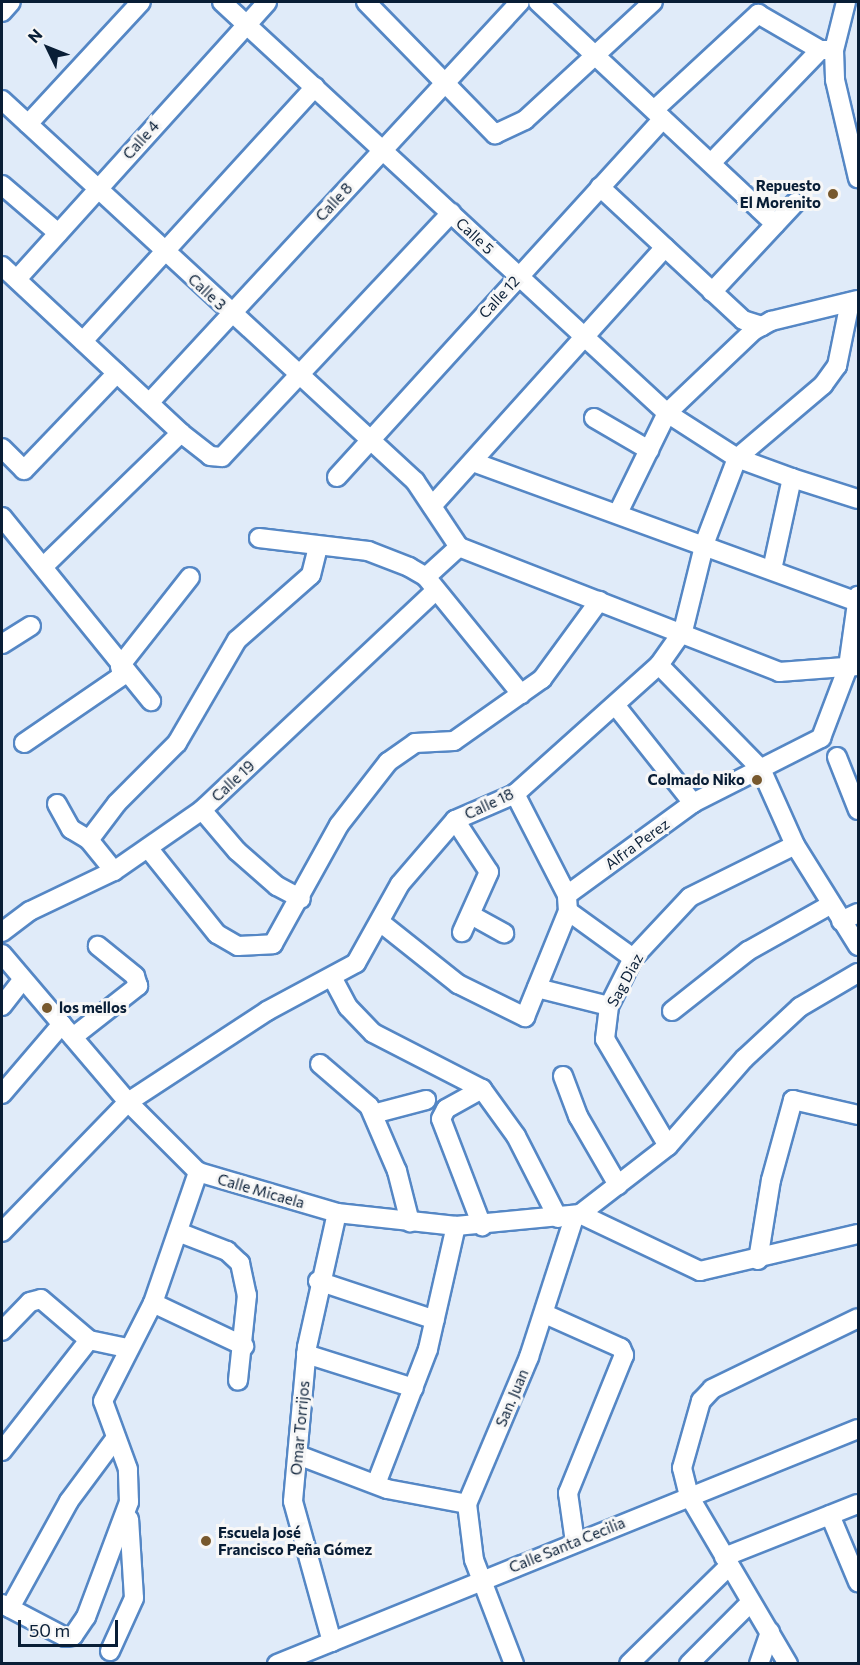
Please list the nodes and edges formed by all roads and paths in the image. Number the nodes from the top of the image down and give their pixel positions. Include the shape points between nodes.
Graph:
1 (11, 2) edge
2 (141, 2) edge
3 (222, 2) edge
4 (267, 2) edge
5 (520, 2) edge
6 (538, 2) edge
7 (654, 2) edge
8 (846, 2) edge
9 (377, 6) edge
10 (2, 12) edge
11 (248, 24) junction
12 (827, 50) junction
13 (595, 52) junction
14 (444, 84) junction
15 (315, 87) junction
16 (2, 100) edge
17 (659, 114) junction
18 (28, 124) junction
19 (382, 150) junction
20 (712, 162) junction
21 (858, 178) edge
22 (2, 185) edge
23 (600, 187) junction
24 (97, 189) junction
25 (795, 203) dead end
26 (451, 213) junction
27 (775, 224) junction
28 (58, 233) junction
29 (665, 247) junction
30 (164, 252) junction
31 (2, 266) edge
32 (518, 276) junction
33 (17, 279) junction
34 (712, 292) junction
35 (854, 301) edge
36 (231, 314) junction
37 (762, 326) junction
38 (584, 337) junction
39 (83, 341) junction
40 (117, 373) junction
41 (300, 378) junction
42 (149, 403) junction
43 (667, 413) junction
44 (594, 418) dead end
45 (181, 433) junction
46 (369, 439) junction
47 (2, 448) edge
48 (648, 450) junction
49 (737, 458) junction
50 (473, 462) junction
51 (337, 477) dead end
52 (792, 478) junction
53 (858, 500) edge
54 (432, 506) junction
55 (618, 513) junction
56 (2, 517) edge
57 (259, 538) dead end
58 (711, 545) junction
59 (318, 546) junction
60 (459, 547) junction
61 (44, 566) junction
62 (772, 570) junction
63 (190, 578) dead end
64 (430, 584) junction
65 (858, 596) edge
66 (599, 601) junction
67 (858, 602) edge
68 (31, 626) dead end
69 (683, 631) junction
70 (2, 644) edge
71 (659, 665) junction
72 (120, 666) junction
73 (853, 666) edge
74 (521, 694) junction
75 (151, 702) dead end
76 (616, 706) junction
77 (821, 738) junction
78 (24, 743) dead end
79 (837, 757) junction
80 (858, 766) edge
81 (761, 769) junction
82 (515, 794) junction
83 (693, 803) junction
84 (57, 804) dead end
85 (202, 810) junction
86 (858, 810) edge
87 (455, 820) junction
88 (89, 840) junction
89 (795, 845) junction
90 (148, 848) junction
91 (114, 871) junction
92 (301, 899) junction
93 (568, 903) junction
94 (830, 905) junction
95 (858, 913) edge
96 (471, 915) junction
97 (841, 921) junction
98 (380, 922) junction
99 (2, 932) edge
100 (462, 932) dead end
101 (504, 933) dead end
102 (98, 946) dead end
103 (858, 946) edge
104 (2, 954) edge
105 (633, 958) junction
106 (858, 973) edge
107 (332, 977) junction
108 (22, 980) junction
109 (537, 988) junction
110 (2, 1006) edge
111 (609, 1006) junction
112 (672, 1011) dead end
113 (67, 1031) junction
114 (320, 1064) dead end
115 (563, 1076) dead end
116 (482, 1089) junction
117 (2, 1094) edge
118 (426, 1100) dead end
119 (129, 1102) junction
120 (373, 1114) junction
121 (858, 1115) edge
122 (668, 1146) junction
123 (198, 1172) junction
124 (618, 1185) junction
125 (337, 1213) junction
126 (571, 1216) junction
127 (410, 1222) junction
128 (456, 1226) junction
129 (482, 1226) junction
130 (2, 1232) edge
131 (178, 1232) junction
132 (858, 1234) edge
133 (758, 1260) junction
134 (318, 1281) junction
135 (153, 1303) junction
136 (545, 1314) junction
137 (858, 1318) edge
138 (435, 1320) junction
139 (2, 1331) edge
140 (89, 1340) junction
141 (244, 1346) junction
142 (126, 1348) junction
143 (306, 1354) junction
144 (238, 1381) dead end
145 (414, 1388) junction
146 (858, 1429) edge
147 (115, 1439) junction
148 (2, 1451) edge
149 (298, 1455) junction
150 (376, 1484) junction
151 (688, 1496) junction
152 (129, 1502) junction
153 (467, 1504) junction
154 (858, 1504) edge
155 (830, 1515) junction
156 (575, 1542) junction
157 (727, 1562) junction
158 (481, 1579) junction
159 (858, 1582) edge
160 (750, 1603) junction
161 (6, 1606) edge
162 (770, 1632) junction
163 (332, 1642) junction
164 (110, 1651) dead end
165 (310, 1657) edge
166 (277, 1664) edge
167 (514, 1664) edge
168 (629, 1664) edge
169 (689, 1664) edge
170 (759, 1664) edge
171 (788, 1664) edge

1 - 10 street
2 - 18 street
3 - 11 street, Calle 5
4 - 11 street, Calle 4
5 - 14 street, Calle 8
6 - 13 street
7 - 13 street
8 - 12 street
9 - 14 street
11 - 15 street, Calle 5
11 - 24 street, Calle 4
12 - 17 street, Calle 12 via 768,15 750,20
12 - 20 street
12 - 21 street via 844,134
13 - 14 street via 525,120 495,134
13 - 17 street
14 - 19 street, Calle 8
15 - 19 street, Calle 5
15 - 30 street
16 - 18 street, Calle 3
17 - 20 street
17 - 23 street, Calle 12
18 - 24 street, Calle 3
19 - 26 street, Calle 5
19 - 36 street, Calle 8
20 - 27 street
22 - 28 street
23 - 29 street
23 - 32 street, Calle 12
24 - 28 street, Calle 4
24 - 30 street, Calle 3
25 - 27 street
26 - 32 street, Calle 5
26 - 41 street
27 - 34 street
28 - 33 street, Calle 4
29 - 34 street
29 - 38 street
30 - 36 street, Calle 3
30 - 39 street
31 - 33 street
32 - 38 street, Calle 5
32 - 46 street, Calle 12
33 - 39 street
34 - 37 street via 743,320
35 - 37 street
35 - 49 street via 837,366 823,385
36 - 41 street, Calle 3
36 - 42 street, Calle 8
37 - 43 street
38 - 43 street, Calle 5
38 - 50 street
39 - 40 street
40 - 42 street
40 - 47 street via 24,470
41 - 45 street via 222,457 210,456
41 - 46 street, Calle 3
42 - 45 street
43 - 48 street
43 - 49 street, Calle 5
44 - 48 street
45 - 61 street
46 - 51 street, Calle 12
46 - 54 street, Calle 3 via 415,481
48 - 55 street
49 - 52 street, Calle 5
49 - 58 street, Calle 18
50 - 54 street
50 - 55 street
52 - 53 street, Calle 5
52 - 62 street
54 - 60 street, Calle 3
55 - 58 street
56 - 61 street
57 - 59 street
58 - 62 street
58 - 69 street, Calle 18
59 - 64 street via 368,551
59 - 88 street via 311,575 237,640 177,743 117,803
60 - 64 street, Calle 19
60 - 66 street
61 - 72 street
62 - 67 street
63 - 72 street
64 - 74 street
64 - 85 street, Calle 19
65 - 67 street
66 - 69 street
66 - 74 street via 568,650
67 - 73 street
68 - 70 street
69 - 71 street, Calle 18
69 - 73 street via 779,672
71 - 76 street, Calle 18
71 - 81 street
72 - 75 street
72 - 78 street via 122,676
73 - 77 street
74 - 92 street via 454,741 403,748 339,825
76 - 82 street, Calle 18
76 - 83 street
77 - 79 street
77 - 81 street, Alfra Perez
79 - 80 street
79 - 86 street
81 - 83 street, Alfra Perez
81 - 89 street
82 - 87 street, Calle 18
82 - 93 street
83 - 93 street, Alfra Perez
84 - 88 street via 71,829
85 - 90 street, Calle 19
85 - 92 street via 255,867
87 - 96 street via 489,872
87 - 98 street, Calle 18 via 424,852
88 - 91 street
89 - 94 street
89 - 105 street, Sag Diaz via 705,886
90 - 91 street, Calle 19
90 - 92 street via 217,934 238,946 273,944
91 - 99 street, Calle 19 via 30,911
93 - 105 street
93 - 109 street
94 - 97 street
94 - 112 street via 748,951
95 - 97 street
96 - 100 street
96 - 101 street
97 - 103 street
98 - 107 street, Calle 18 via 356,963
98 - 109 street via 458,984 522,1017 528,1014
102 - 113 street via 135,976 138,986
104 - 108 street, Calle Micaela
105 - 111 street, Sag Diaz
106 - 122 street via 800,1007 744,1059
107 - 116 street via 348,1007 373,1033
107 - 119 street, Calle 18 via 267,1011
108 - 110 street
108 - 113 street, Calle Micaela
109 - 111 street
111 - 122 street, Sag Diaz via 605,1039
113 - 117 street
113 - 119 street, Calle Micaela
114 - 120 street via 360,1096
115 - 124 street via 578,1116
116 - 126 street
116 - 129 street via 446,1109 441,1119
118 - 120 street
119 - 123 street, Calle Micaela
119 - 130 street, Calle 18
120 - 127 street via 397,1171
121 - 133 street via 798,1098 790,1105 771,1180
122 - 124 street
123 - 125 street, Calle Micaela
123 - 131 street
124 - 126 street
125 - 127 street, Calle Micaela
125 - 134 street, Omar Torrijos
126 - 129 street, Calle Micaela
126 - 133 street via 700,1272
126 - 136 street, San. Juan
127 - 128 street, Calle Micaela
128 - 129 street, Calle Micaela
128 - 138 street
131 - 135 street
131 - 141 street via 227,1251 240,1263 248,1295
132 - 133 street
134 - 138 street
134 - 143 street, Omar Torrijos
135 - 141 street
135 - 142 street
136 - 153 street, San. Juan
136 - 156 street via 621,1348 624,1355 568,1493
137 - 151 street via 712,1389 701,1401 682,1468
138 - 145 street
139 - 140 street via 34,1299 49,1301
140 - 142 street
140 - 148 street
141 - 144 street
142 - 147 street via 103,1401
143 - 145 street
143 - 149 street, Omar Torrijos
145 - 150 street
146 - 151 street, Calle Santa Cecilia
147 - 152 street via 128,1469
147 - 161 street via 69,1501
149 - 150 street
149 - 163 street, Omar Torrijos via 293,1501
150 - 153 street
151 - 156 street, Calle Santa Cecilia
151 - 157 street
152 - 161 street via 98,1589 73,1636 53,1635
152 - 164 street via 134,1598
153 - 158 street, San. Juan via 465,1523
154 - 155 street
155 - 157 street
155 - 159 street
156 - 158 street, Calle Santa Cecilia
157 - 160 street
157 - 168 street
158 - 163 street, Calle Santa Cecilia
158 - 167 street, San. Juan
160 - 162 street
160 - 169 street
162 - 170 street
162 - 171 street
163 - 165 street, Calle Santa Cecilia
165 - 166 street, Calle Santa Cecilia

